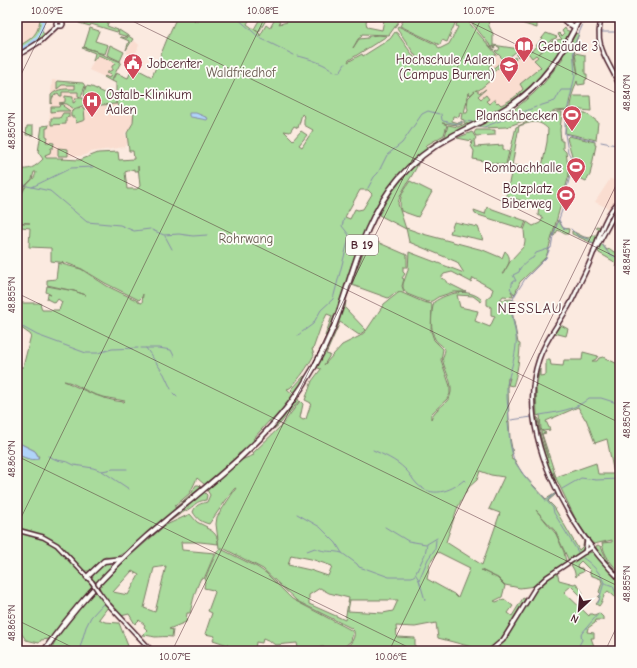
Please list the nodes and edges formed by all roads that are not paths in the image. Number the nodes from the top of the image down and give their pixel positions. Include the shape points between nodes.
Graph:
1 (66, 17) edge
2 (562, 17) edge
3 (579, 17) edge
4 (602, 17) edge
5 (568, 23) junction
6 (575, 27) junction
7 (17, 56) edge
8 (620, 87) edge
9 (620, 203) edge
10 (17, 530) edge
11 (586, 540) junction
12 (592, 546) junction
13 (584, 552) junction
14 (122, 559) junction
15 (112, 561) junction
16 (117, 564) junction
17 (87, 577) junction
18 (620, 579) edge
19 (44, 651) edge
20 (152, 651) edge
21 (490, 651) edge

1 - 7 main road via 62,25
2 - 5 main road
3 - 5 main road
3 - 6 main road, B 19
4 - 8 main road via 599,36 603,53
5 - 6 main road
6 - 14 main road, B 19 via 557,60 538,82 513,104 438,144 400,178 387,194 374,218 328,341 298,393 266,433 239,459
9 - 11 main road via 616,204 606,221 573,299 547,341 538,361 533,386 538,438 546,464 568,512
10 - 17 main road via 43,537 57,545
11 - 12 main road
11 - 13 main road
12 - 13 main road
12 - 18 main road
13 - 21 main road via 535,588 503,640
14 - 15 main road
14 - 16 main road, B 19
15 - 16 main road
15 - 17 main road via 104,561
16 - 19 main road, B 19 via 74,611
17 - 20 main road, bridge via 107,603

